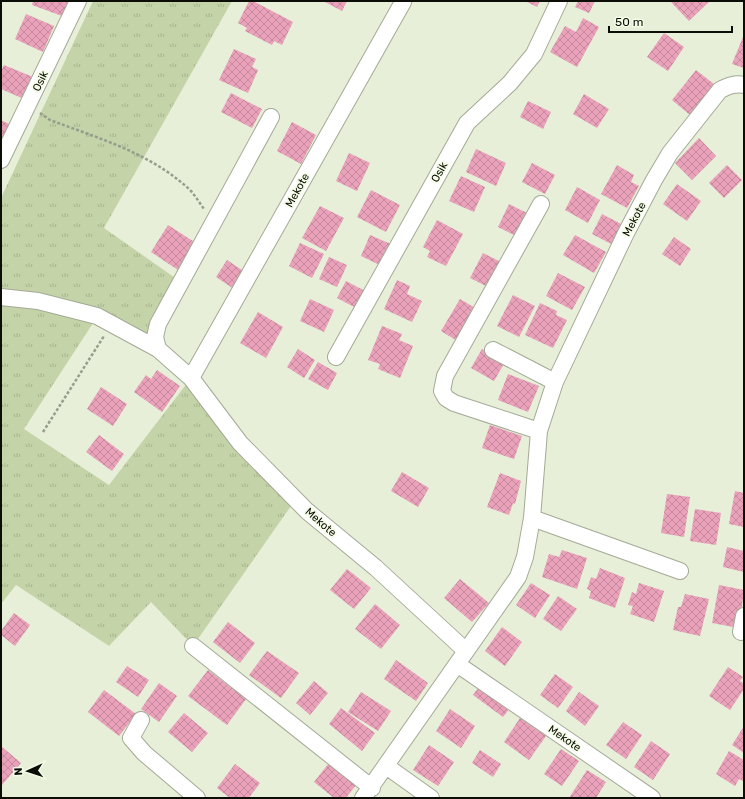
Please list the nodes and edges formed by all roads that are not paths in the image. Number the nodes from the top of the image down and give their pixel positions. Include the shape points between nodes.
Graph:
1 (78, 1) edge
2 (559, 1) edge
3 (403, 2) dead end
4 (744, 85) edge
5 (271, 117) dead end
6 (1, 160) edge
7 (541, 204) dead end
8 (1, 297) edge
9 (158, 349) junction
10 (493, 350) dead end
11 (336, 357) dead end
12 (191, 378) junction
13 (555, 382) junction
14 (539, 431) junction
15 (532, 518) junction
16 (680, 571) dead end
17 (744, 616) edge
18 (741, 632) dead end
19 (193, 646) dead end
20 (462, 657) junction
21 (141, 720) dead end
22 (386, 766) junction
23 (368, 793) edge
24 (197, 798) edge
25 (431, 798) edge
26 (652, 798) edge

1 - 6 street, Osik
2 - 11 street, Osik via 534,54 510,83 467,123
3 - 12 street, Mekote
4 - 13 street, Mekote via 738,84 720,90 670,153 626,233
5 - 9 street via 158,324 155,337
7 - 14 street via 445,376 442,391 454,404
8 - 9 street, Mekote via 38,301 97,316
9 - 12 street, Mekote
10 - 13 street
12 - 20 street, Mekote via 240,443 307,511 376,568
13 - 14 street, Mekote
14 - 15 street, Mekote
15 - 16 street
15 - 20 street, Mekote via 525,557 518,577
17 - 18 street
19 - 23 street, Mekote
20 - 22 street, Mekote
20 - 26 street, Mekote
21 - 24 street via 131,738 144,753
22 - 23 street, Mekote
22 - 25 street

